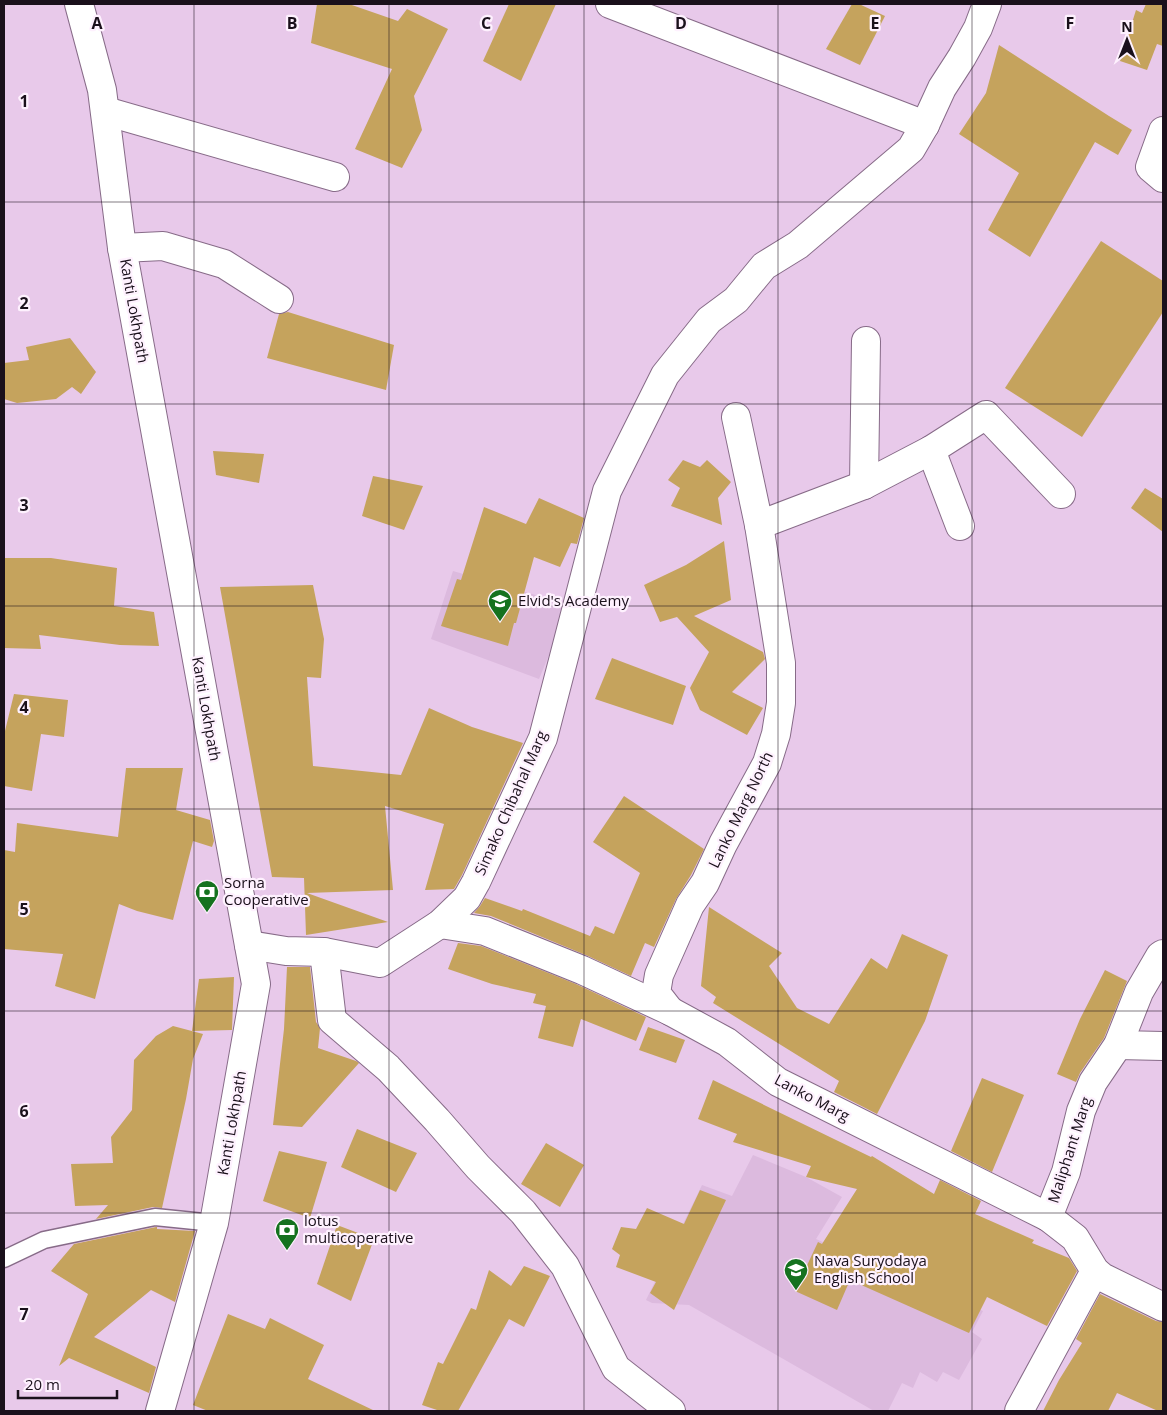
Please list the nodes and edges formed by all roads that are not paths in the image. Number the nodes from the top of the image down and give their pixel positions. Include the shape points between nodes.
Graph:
1 (79, 4) edge
2 (610, 4) edge
3 (986, 4) edge
4 (105, 111) junction
5 (924, 125) junction
6 (1163, 131) edge
7 (335, 177) dead end
8 (1163, 178) edge
9 (122, 248) junction
10 (279, 299) dead end
11 (866, 341) dead end
12 (736, 418) dead end
13 (931, 450) junction
14 (864, 485) junction
15 (1060, 494) dead end
16 (759, 525) junction
17 (960, 526) dead end
18 (440, 924) junction
19 (249, 945) junction
20 (324, 952) junction
21 (1163, 954) edge
22 (670, 1011) junction
23 (1118, 1045) junction
24 (1163, 1046) edge
25 (1048, 1217) junction
26 (214, 1223) junction
27 (4, 1259) edge
28 (1095, 1271) junction
29 (1163, 1307) edge
30 (160, 1411) edge
31 (671, 1411) edge
32 (1019, 1411) edge

1 - 4 street, Kanti Lokhpath
2 - 5 street
3 - 5 street, Simako Chibahal Marg via 978,28
4 - 7 street
4 - 9 street, Kanti Lokhpath
5 - 18 street, Simako Chibahal Marg via 911,149 798,244 764,266 736,300 709,320 665,375 607,491 543,738 476,882 467,898
6 - 8 street via 1150,167
9 - 10 street via 163,246 224,264
9 - 19 street, Kanti Lokhpath
11 - 14 street
12 - 16 street, Lanko Marg North
13 - 14 street
13 - 15 street via 986,415
13 - 17 street
14 - 16 street
16 - 22 street, Lanko Marg North via 781,663 781,703 776,734 767,763 705,883 690,905 659,975 656,993
18 - 20 street, Simako Chibahal Marg via 380,963
18 - 22 street, Lanko Marg via 485,931 582,970
19 - 20 street, Simako Chibahal Marg via 286,951
19 - 26 street, Kanti Lokhpath via 256,984
20 - 31 street via 332,1020 388,1068 523,1212 565,1266 616,1368
21 - 23 street, Maliphant Marg via 1138,992
22 - 25 street, Lanko Marg via 727,1042 778,1082
23 - 24 street
23 - 25 street, Maliphant Marg via 1093,1082 1080,1111 1066,1172
25 - 28 street, Lanko Marg via 1075,1238
26 - 27 lane via 155,1217 44,1240
26 - 30 street, Kanti Lokhpath
28 - 29 street, Lanko Marg
28 - 32 street

